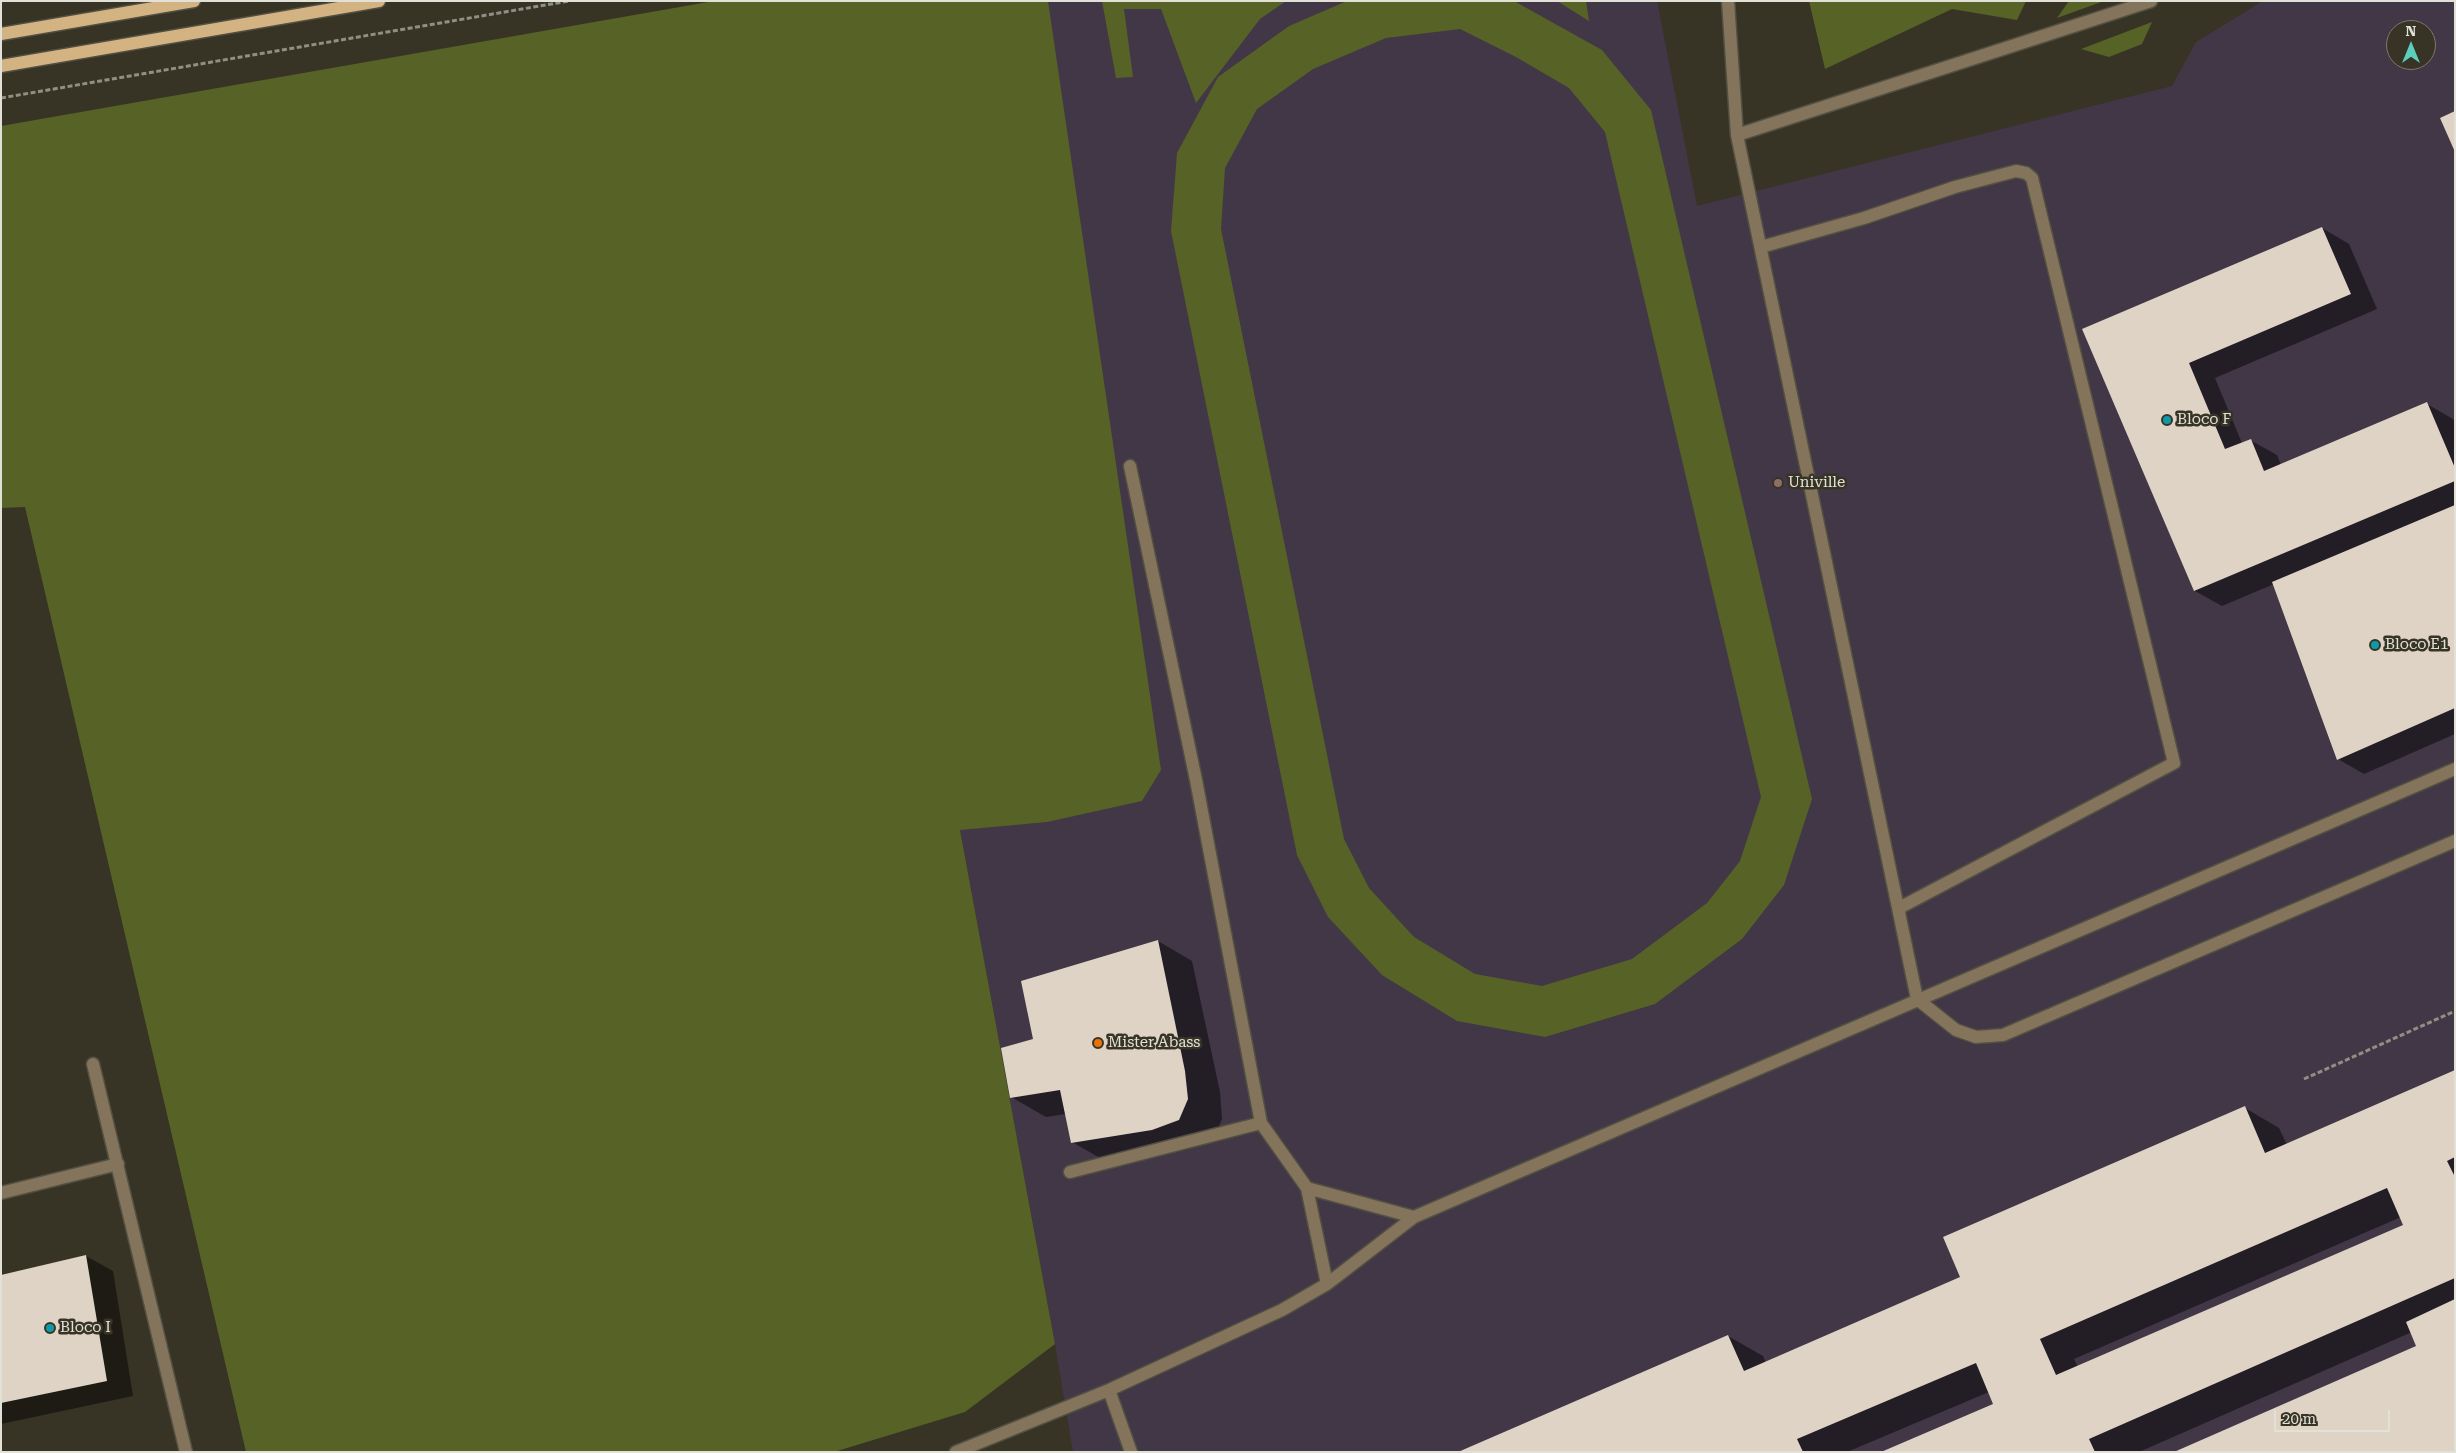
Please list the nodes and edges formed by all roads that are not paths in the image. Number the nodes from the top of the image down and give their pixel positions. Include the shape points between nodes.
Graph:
1 (194, 1) edge
2 (379, 1) edge
3 (1728, 1) edge
4 (2151, 1) edge
5 (1, 34) edge
6 (1, 66) edge
7 (1737, 135) junction
8 (1761, 247) junction
9 (1130, 466) dead end
10 (2455, 769) edge
11 (2455, 840) edge
12 (1898, 908) junction
13 (1917, 999) junction
14 (93, 1064) dead end
15 (1261, 1123) junction
16 (118, 1164) junction
17 (1070, 1172) dead end
18 (1307, 1188) junction
19 (1, 1193) edge
20 (1414, 1217) junction
21 (1327, 1284) junction
22 (1109, 1390) junction
23 (186, 1452) edge
24 (956, 1452) edge
25 (1131, 1452) edge

1 - 5 main road
2 - 6 main road
3 - 7 lane
4 - 7 lane
7 - 8 lane
8 - 12 lane
8 - 12 lane via 2016,171 2032,178 2174,763
9 - 15 lane via 1196,780
10 - 13 lane
11 - 13 lane via 2003,1035 1976,1037 1956,1030
12 - 13 lane
13 - 20 lane
14 - 16 lane
15 - 17 lane
15 - 18 lane
16 - 19 lane
16 - 23 lane
18 - 20 lane
18 - 21 lane
20 - 21 lane
21 - 22 lane via 1282,1310
22 - 24 lane
22 - 25 lane

